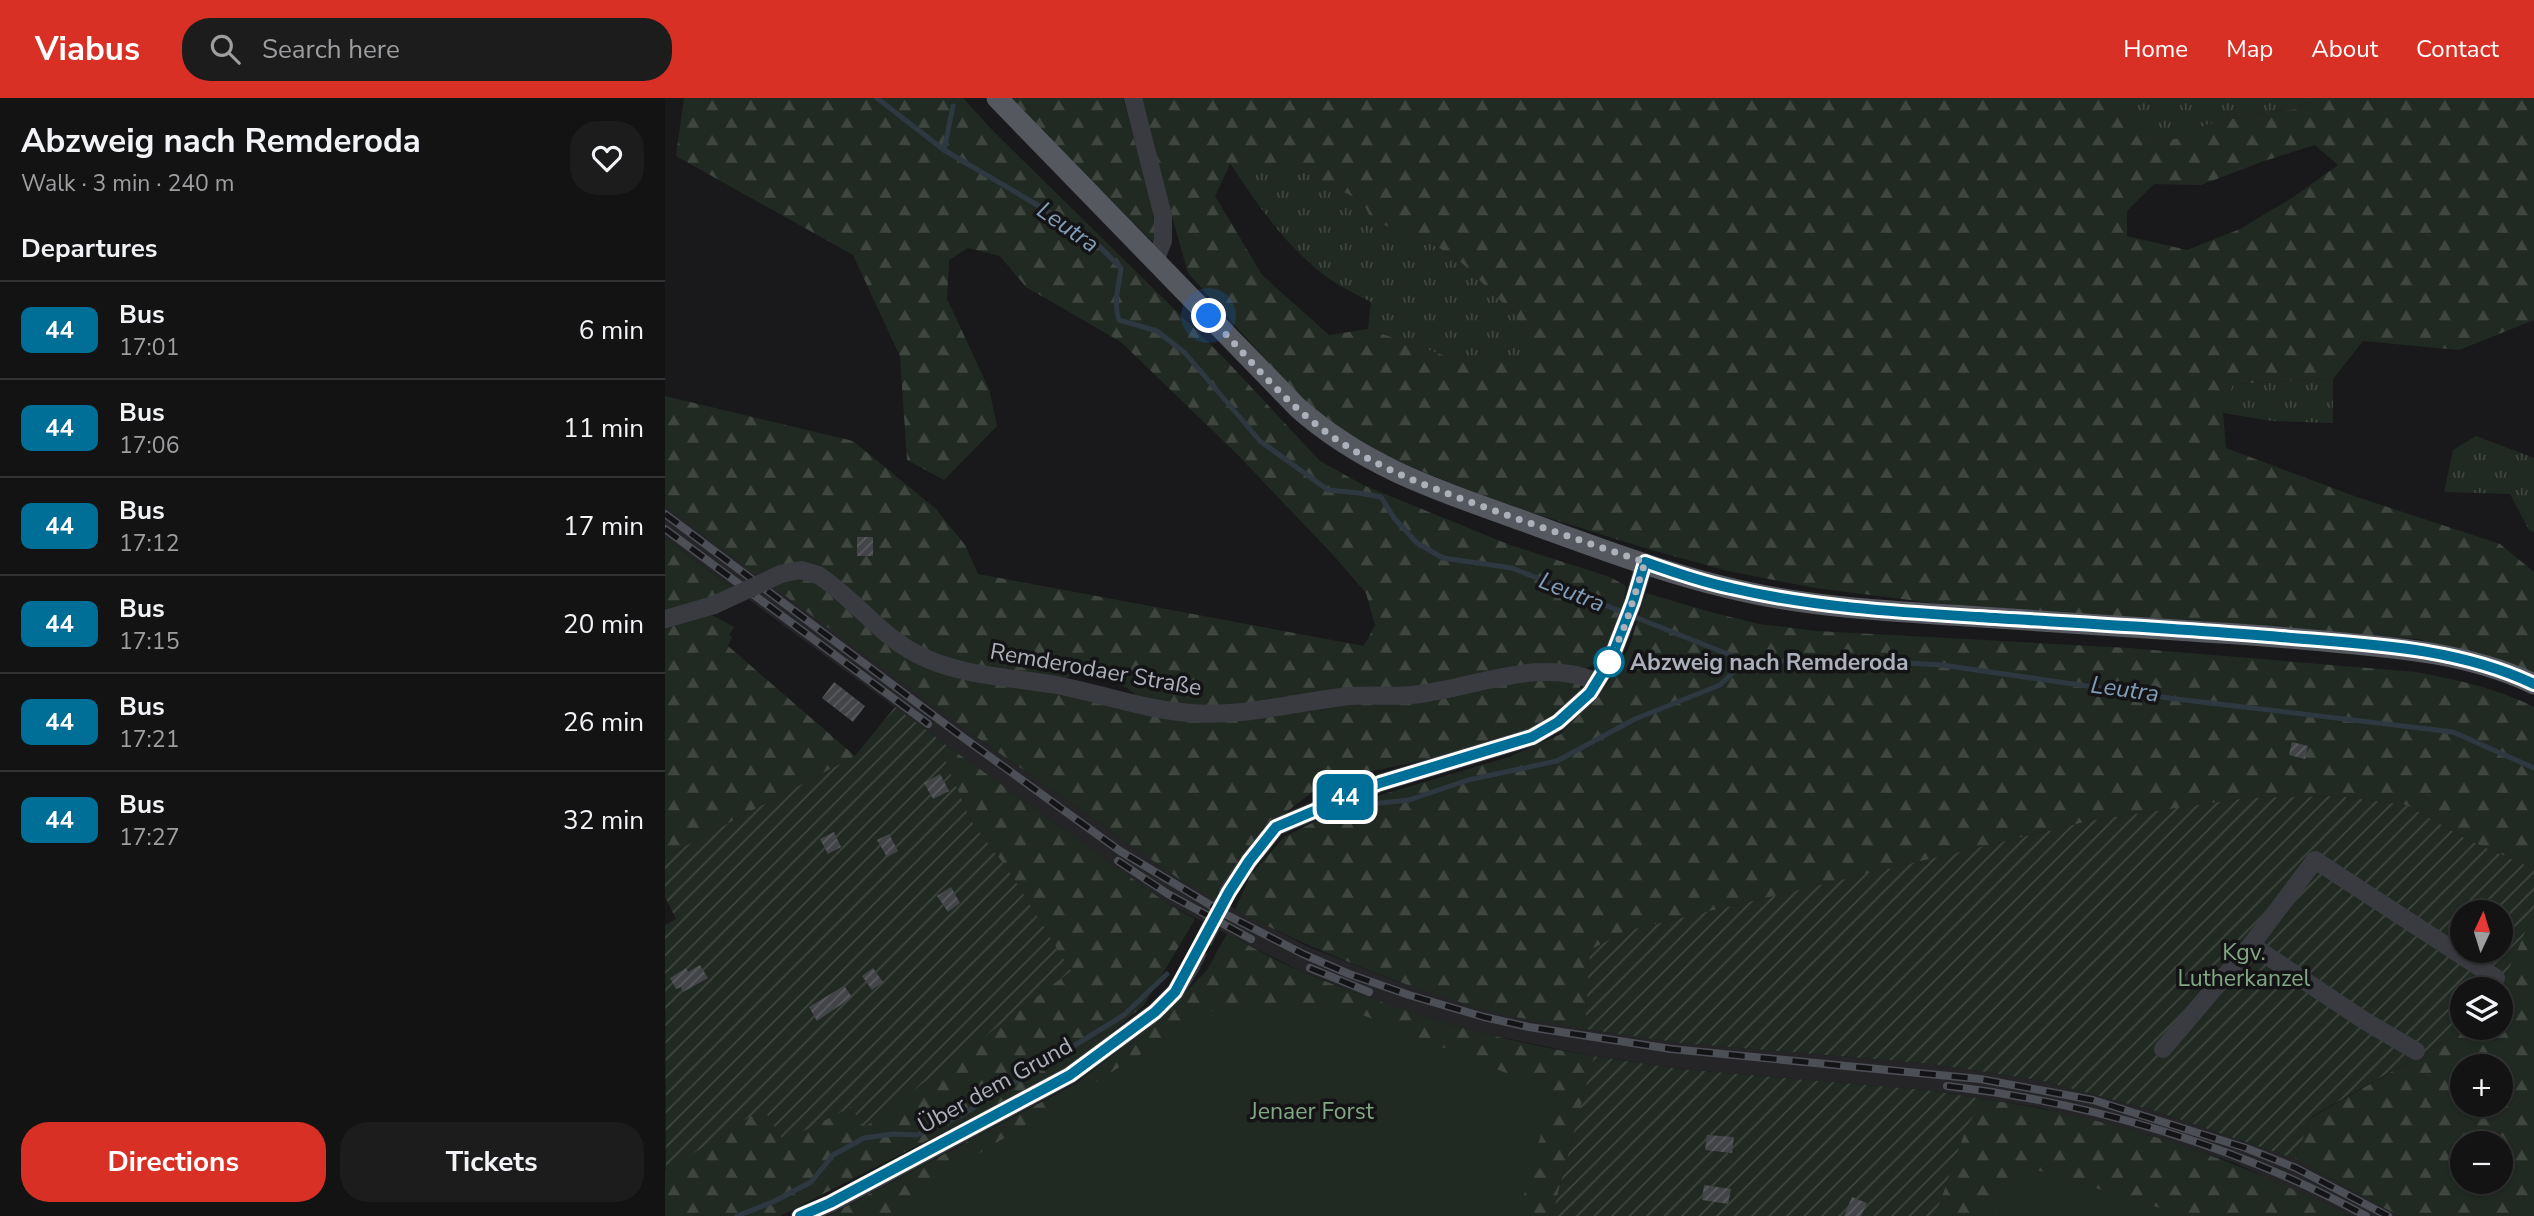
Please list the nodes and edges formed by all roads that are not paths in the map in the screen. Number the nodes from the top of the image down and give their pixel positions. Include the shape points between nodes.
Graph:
1 (997, 98) edge
2 (1133, 98) edge
3 (1155, 261) junction
4 (1645, 562) junction
5 (665, 619) edge
6 (1597, 682) junction
7 (2534, 684) edge
8 (1229, 892) tunnel mouth
9 (2251, 945) junction
10 (1191, 966) tunnel mouth
11 (2494, 977) edge
12 (2163, 1049) dead end
13 (2416, 1051) dead end
14 (800, 1216) edge

1 - 3 main road
2 - 3 street via 1163,216 1163,241
3 - 4 main road via 1298,408 1360,454 1449,494
4 - 6 street via 1618,644
4 - 7 main road via 1729,588 1830,605 2418,650 2474,662
5 - 6 street, Remderodaer Straße, bridge via 801,570 818,575 899,644 933,661 1174,712 1236,713 1343,697 1412,695 1524,674 1575,674
6 - 8 street via 1566,716 1532,737 1380,783 1276,827
9 - 11 street via 2315,860
9 - 12 street
9 - 13 street
10 - 14 street, Über dem Grund via 1155,1012 1070,1075

